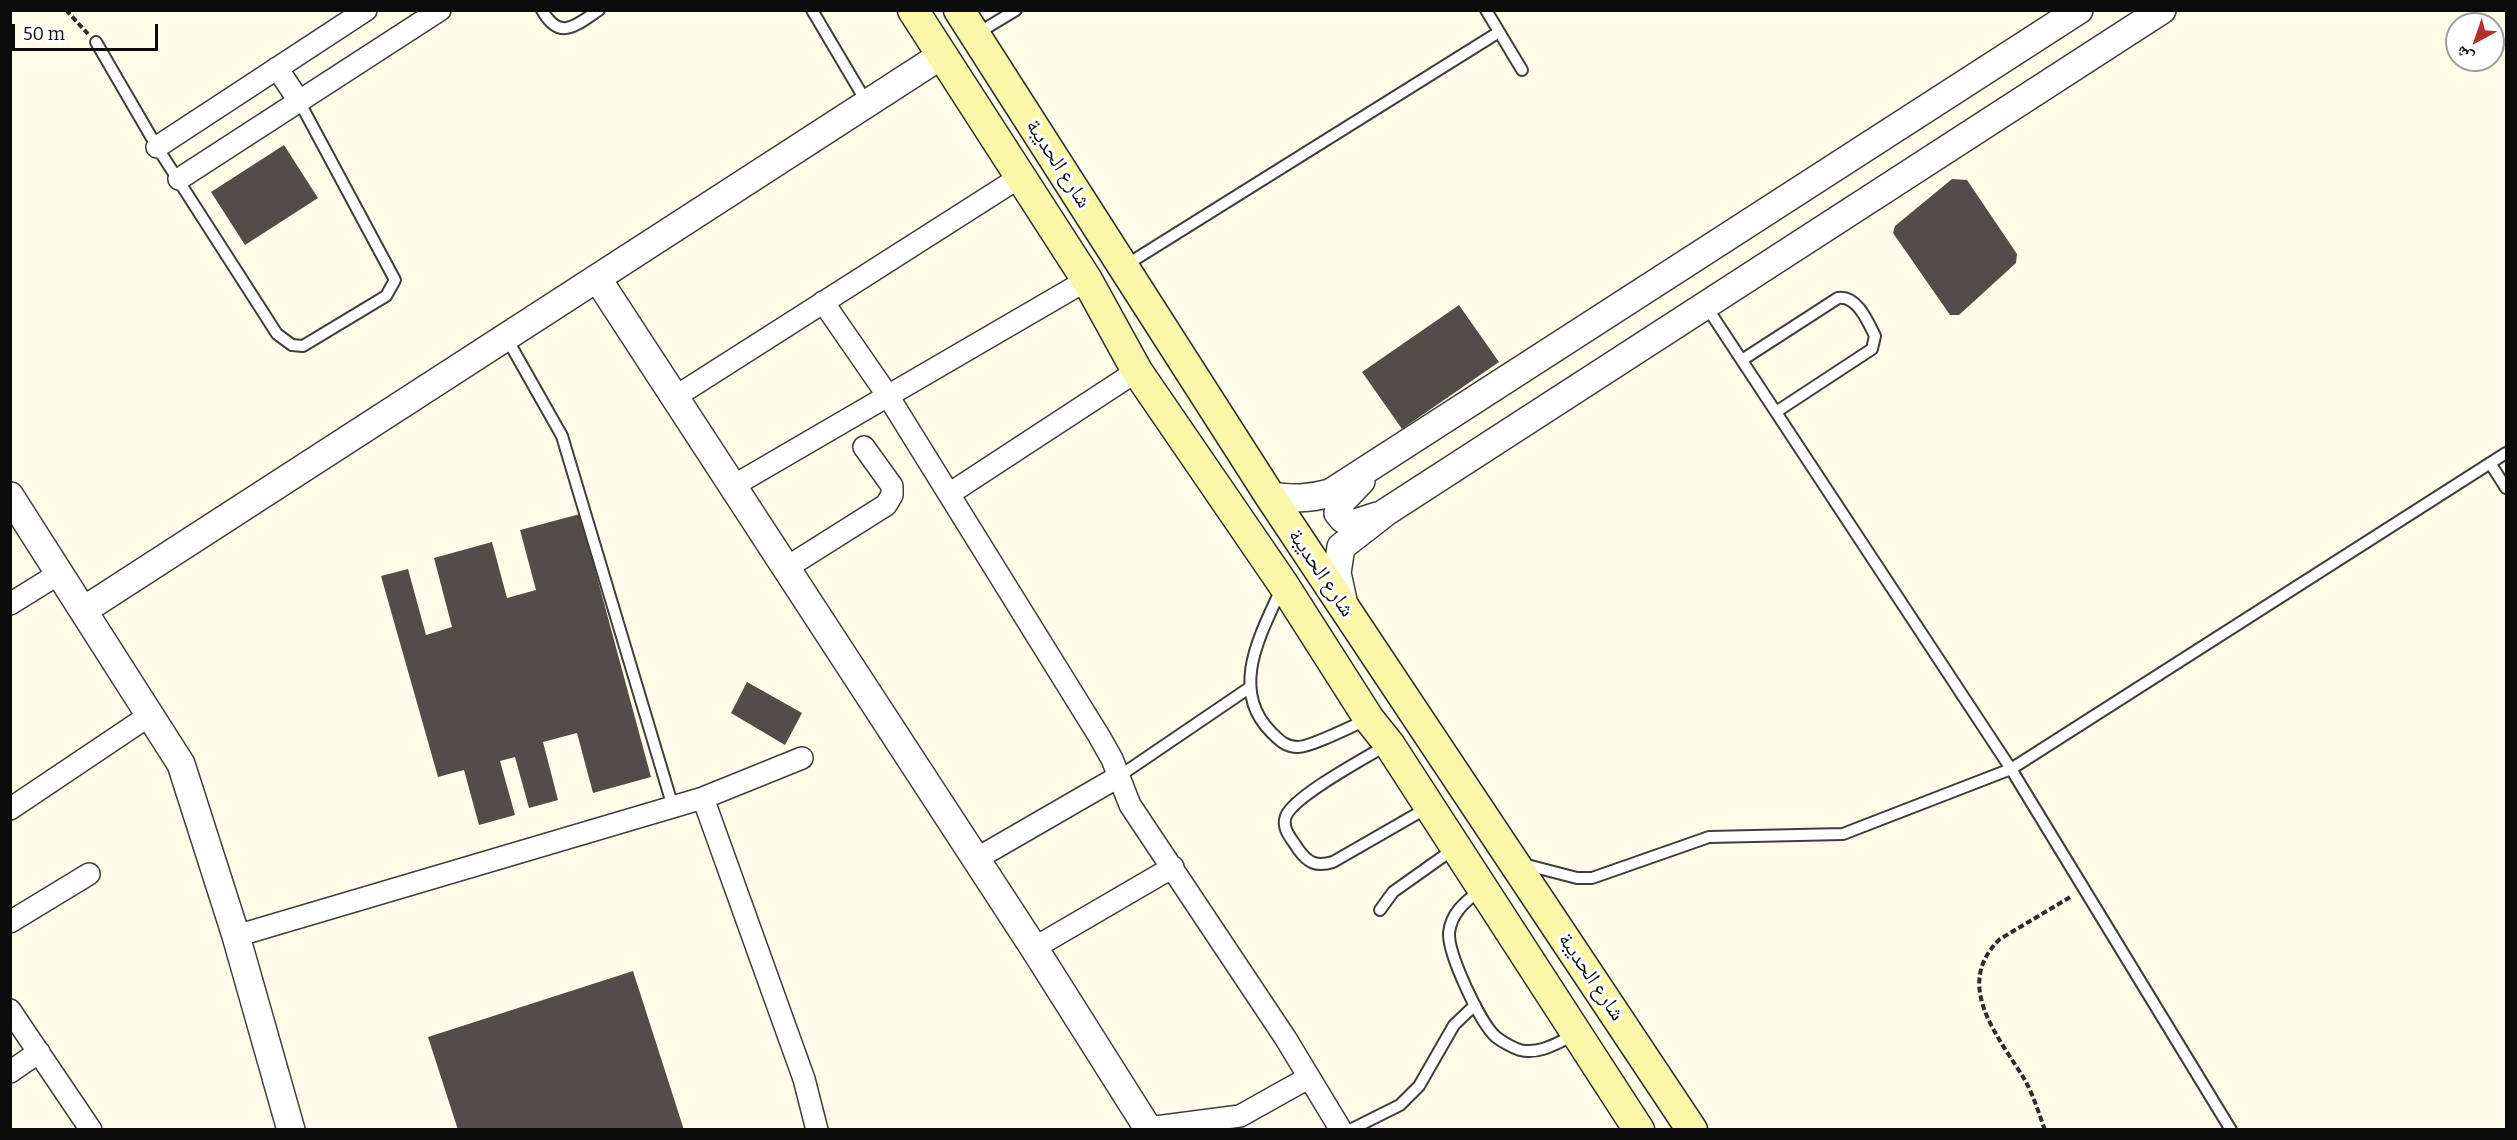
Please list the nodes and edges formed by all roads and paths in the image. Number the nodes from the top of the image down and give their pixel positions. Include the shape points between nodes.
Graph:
1 (66, 10) edge
2 (366, 10) edge
3 (440, 10) edge
4 (542, 10) edge
5 (599, 10) edge
6 (812, 10) edge
7 (913, 10) edge
8 (1016, 10) edge
9 (1486, 10) edge
10 (2048, 10) edge
11 (2079, 10) edge
12 (2162, 10) edge
13 (967, 23) edge
14 (1499, 32) junction
15 (2033, 40) junction
16 (96, 42) joint
17 (942, 55) junction
18 (277, 68) junction
19 (1522, 70) dead end
20 (299, 101) junction
21 (867, 103) junction
22 (157, 147) junction
23 (1020, 177) junction
24 (179, 179) junction
25 (1124, 267) junction
26 (597, 278) junction
27 (1087, 280) junction
28 (823, 302) junction
29 (1706, 306) junction
30 (506, 337) junction
31 (1742, 360) junction
32 (1137, 371) junction
33 (888, 396) junction
34 (675, 397) junction
35 (1776, 412) junction
36 (864, 447) dead end
37 (2506, 453) edge
38 (1382, 458) junction
39 (2490, 463) junction
40 (733, 486) junction
41 (2506, 488) edge
42 (949, 494) junction
43 (10, 496) edge
44 (1270, 496) junction
45 (1386, 512) junction
46 (786, 568) junction
47 (60, 573) junction
48 (1283, 584) junction
49 (10, 604) edge
50 (1344, 607) junction
51 (84, 610) junction
52 (1249, 688) junction
53 (150, 715) junction
54 (1369, 719) junction
55 (1389, 744) junction
56 (802, 758) dead end
57 (2011, 770) junction
58 (1118, 777) junction
59 (703, 798) junction
60 (673, 807) junction
61 (1430, 807) junction
62 (10, 809) edge
63 (1456, 848) junction
64 (976, 859) junction
65 (1514, 861) junction
66 (1173, 867) junction
67 (89, 874) dead end
68 (1482, 888) junction
69 (2084, 888) junction
70 (1380, 910) dead end
71 (10, 922) edge
72 (236, 936) junction
73 (1034, 948) junction
74 (1475, 1005) junction
75 (10, 1010) edge
76 (1577, 1034) junction
77 (39, 1052) junction
78 (10, 1072) edge
79 (1308, 1078) junction
80 (1148, 1129) edge
81 (91, 1130) edge
82 (291, 1130) edge
83 (817, 1130) edge
84 (1341, 1130) edge
85 (1350, 1130) edge
86 (1639, 1130) edge
87 (1692, 1130) edge
88 (2045, 1130) edge
89 (2231, 1130) edge

1 - 16 path
2 - 18 street
3 - 20 street
4 - 5 lane via 558,28 569,29
6 - 21 lane
7 - 17 main road, شارع الحديبة
8 - 13 lane
9 - 14 lane
10 - 15 street
11 - 15 street
12 - 29 street
13 - 25 main road, شارع الحديبة
14 - 19 lane
14 - 25 lane
15 - 38 street
16 - 22 lane
17 - 21 street
17 - 23 main road, شارع الحديبة
18 - 20 street
18 - 22 street
20 - 24 street
20 - 24 lane via 393,273 396,280 386,296 303,346 292,345 277,334
21 - 26 street
22 - 24 lane
23 - 27 main road, شارع الحديبة
23 - 28 street
25 - 44 main road, شارع الحديبة
26 - 30 street
26 - 34 street
27 - 32 main road, شارع الحديبة
27 - 33 street
28 - 33 street
28 - 34 street
29 - 31 lane
29 - 45 street
30 - 51 street
30 - 60 lane via 562,436
31 - 35 lane
31 - 35 lane via 1838,298 1848,298 1856,305 1875,336 1872,349
32 - 42 street
32 - 48 main road, شارع الحديبة
33 - 40 street
33 - 42 street
34 - 40 street
35 - 57 lane
36 - 46 street via 892,486 886,505
37 - 39 lane
38 - 44 street via 1330,493 1294,500
38 - 45 street via 1341,502 1338,513 1352,524
39 - 41 lane
39 - 57 lane
40 - 46 street
42 - 58 street via 1099,736
43 - 47 street
44 - 50 main road, شارع الحديبة
45 - 50 street via 1341,548 1337,573
46 - 64 street
47 - 49 street
47 - 51 street
48 - 52 lane via 1252,656
48 - 54 main road, شارع الحديبة
50 - 65 main road, شارع الحديبة
51 - 53 street
52 - 54 lane via 1263,724 1284,744 1299,747
52 - 58 lane
53 - 62 street
53 - 72 street via 181,764
54 - 55 main road, شارع الحديبة
55 - 61 main road, شارع الحديبة
55 - 61 lane via 1297,801 1285,817 1285,830 1306,860 1320,865 1333,862
56 - 59 street
57 - 65 lane via 1843,834 1709,837 1592,878 1577,878
57 - 69 lane
58 - 64 street
58 - 66 street via 1130,805
59 - 60 street
59 - 83 street via 804,1079
60 - 72 street
61 - 63 main road, شارع الحديبة
63 - 68 main road, شارع الحديبة
63 - 70 lane via 1393,892
64 - 73 street
65 - 87 main road, شارع الحديبة
66 - 73 street
66 - 79 street
67 - 71 street
68 - 74 lane via 1456,910 1449,933 1451,953
68 - 76 main road, شارع الحديبة
69 - 88 path via 2000,939 1992,946 1979,974 1980,997 1987,1015 2027,1084
69 - 89 lane
72 - 82 street
73 - 80 street
74 - 76 lane via 1495,1036 1520,1050 1540,1051
74 - 85 lane via 1454,1025 1419,1086 1400,1105
75 - 77 street
76 - 86 main road, شارع الحديبة
77 - 78 street
77 - 81 street
79 - 80 street via 1240,1116
79 - 84 street

